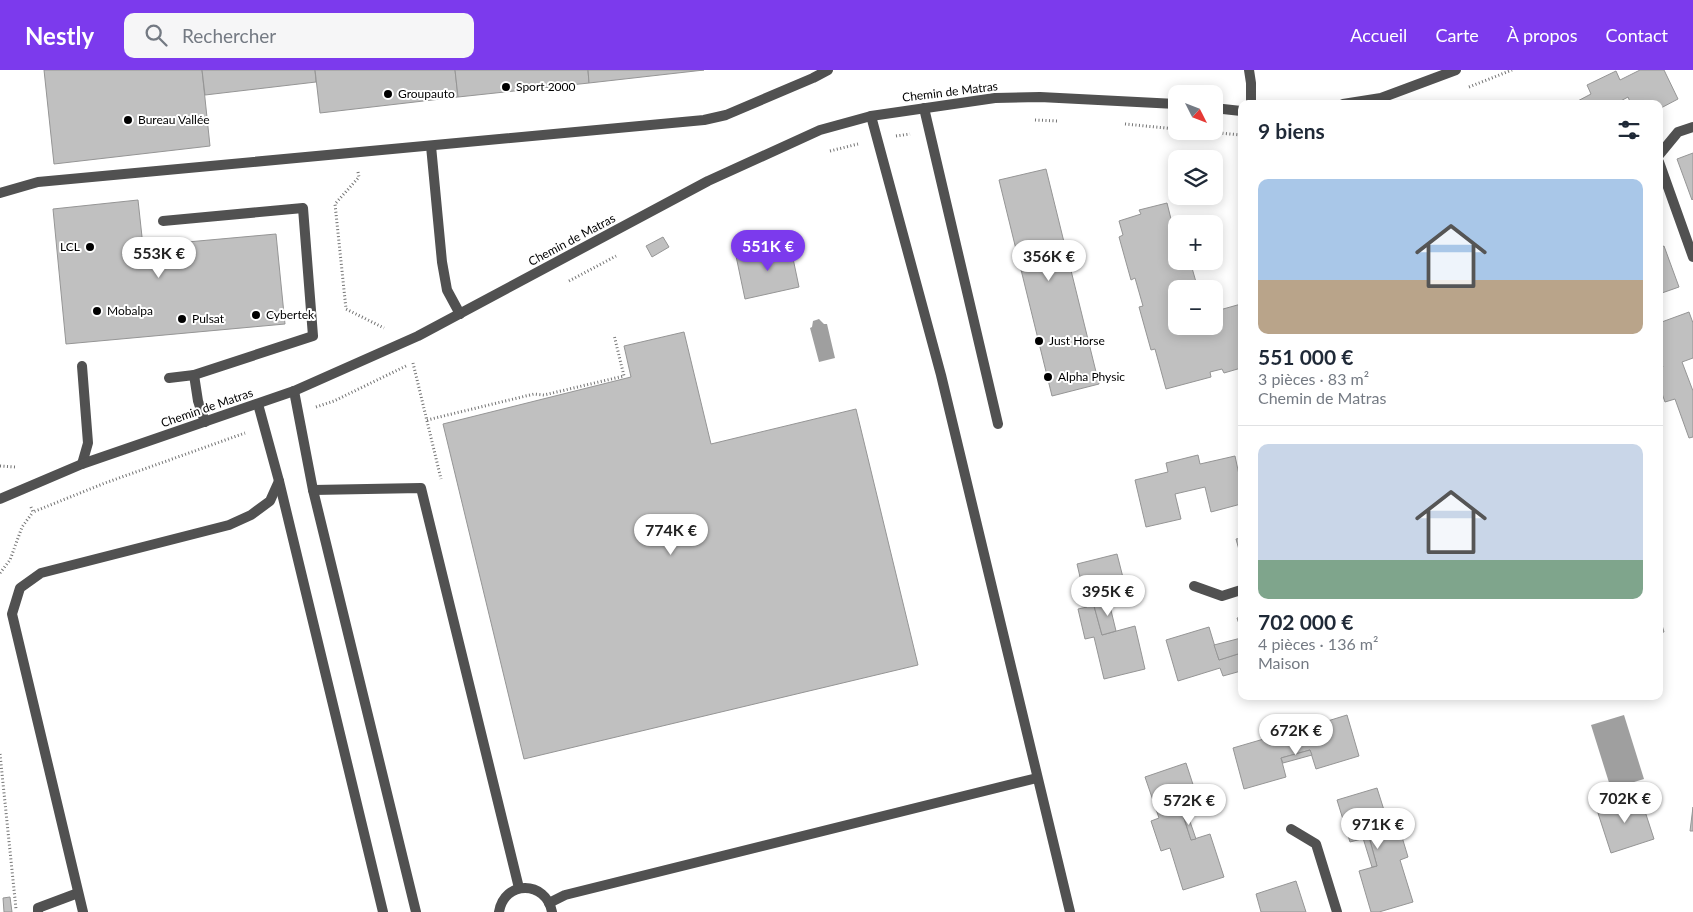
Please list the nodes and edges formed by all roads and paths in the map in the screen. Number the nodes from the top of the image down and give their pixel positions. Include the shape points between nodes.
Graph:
1 (828, 70) edge
2 (1249, 70) edge
3 (1456, 70) edge
4 (1251, 100) edge
5 (1368, 100) edge
6 (1168, 104) edge
7 (924, 108) junction
8 (1223, 109) edge
9 (1238, 111) edge
10 (872, 116) junction
11 (1034, 120) dead end
12 (1061, 121) dead end
13 (1116, 123) dead end
14 (1693, 127) edge
15 (1168, 128) edge
16 (929, 131) junction
17 (1223, 133) edge
18 (1238, 135) edge
19 (878, 140) junction
20 (431, 146) junction
21 (1663, 150) edge
22 (829, 151) dead end
23 (356, 153) junction
24 (1663, 173) edge
25 (0, 193) edge
26 (163, 221) dead end
27 (618, 255) dead end
28 (1693, 257) edge
29 (568, 281) dead end
30 (460, 314) junction
31 (384, 328) dead end
32 (614, 335) dead end
33 (421, 359) dead end
34 (413, 363) junction
35 (82, 366) dead end
36 (194, 375) junction
37 (169, 378) dead end
38 (294, 391) junction
39 (258, 404) junction
40 (298, 414) junction
41 (427, 420) junction
42 (205, 422) junction
43 (998, 424) dead end
44 (264, 426) junction
45 (82, 464) junction
46 (0, 466) edge
47 (16, 467) dead end
48 (279, 481) junction
49 (443, 488) dead end
50 (313, 490) junction
51 (0, 499) edge
52 (29, 503) dead end
53 (33, 512) junction
54 (0, 573) edge
55 (1194, 586) dead end
56 (1238, 591) edge
57 (0, 754) edge
58 (1037, 778) junction
59 (1291, 829) dead end
60 (519, 888) junction
61 (78, 893) junction
62 (551, 907) edge
63 (16, 912) edge
64 (38, 912) edge
65 (83, 912) edge
66 (383, 912) edge
67 (416, 912) edge
68 (499, 912) edge
69 (1070, 912) edge
70 (1337, 912) edge

1 - 20 street via 726,115 704,120
2 - 4 street
3 - 5 street
6 - 7 street, Chemin de Matras via 1040,97 995,98
7 - 10 street, Chemin de Matras
7 - 16 street
8 - 9 street
10 - 19 street
10 - 30 street, Chemin de Matras via 820,130 708,181
11 - 12 path
13 - 15 path
14 - 21 street via 1678,132
16 - 19 path
16 - 43 street
17 - 18 path
19 - 22 path
19 - 58 street via 941,375
20 - 23 street
20 - 30 street via 442,262 447,290
23 - 25 street via 38,182
23 - 31 path via 359,177 335,204 346,309
24 - 28 street
26 - 36 street via 303,208 312,336
27 - 29 path
30 - 38 street, Chemin de Matras
32 - 41 path via 624,376
33 - 34 path
34 - 40 path via 334,401
34 - 41 path
35 - 45 street via 88,443
36 - 37 street
36 - 42 street
38 - 39 street, Chemin de Matras
38 - 40 street
39 - 42 street, Chemin de Matras
39 - 44 street
40 - 50 street
41 - 49 path
42 - 45 street, Chemin de Matras
44 - 48 street
44 - 53 path
45 - 51 street, Chemin de Matras
46 - 47 path
48 - 61 street via 270,501 229,525 41,573 20,588 12,614
48 - 66 street
50 - 60 street via 422,488
50 - 67 street
52 - 53 path
53 - 54 path via 22,527 10,560
55 - 56 street via 1222,596
57 - 63 path
58 - 62 street via 565,895
58 - 69 street
59 - 70 street via 1316,844
60 - 62 street via 537,890
60 - 68 street via 507,895
61 - 64 street via 38,908
61 - 65 street

